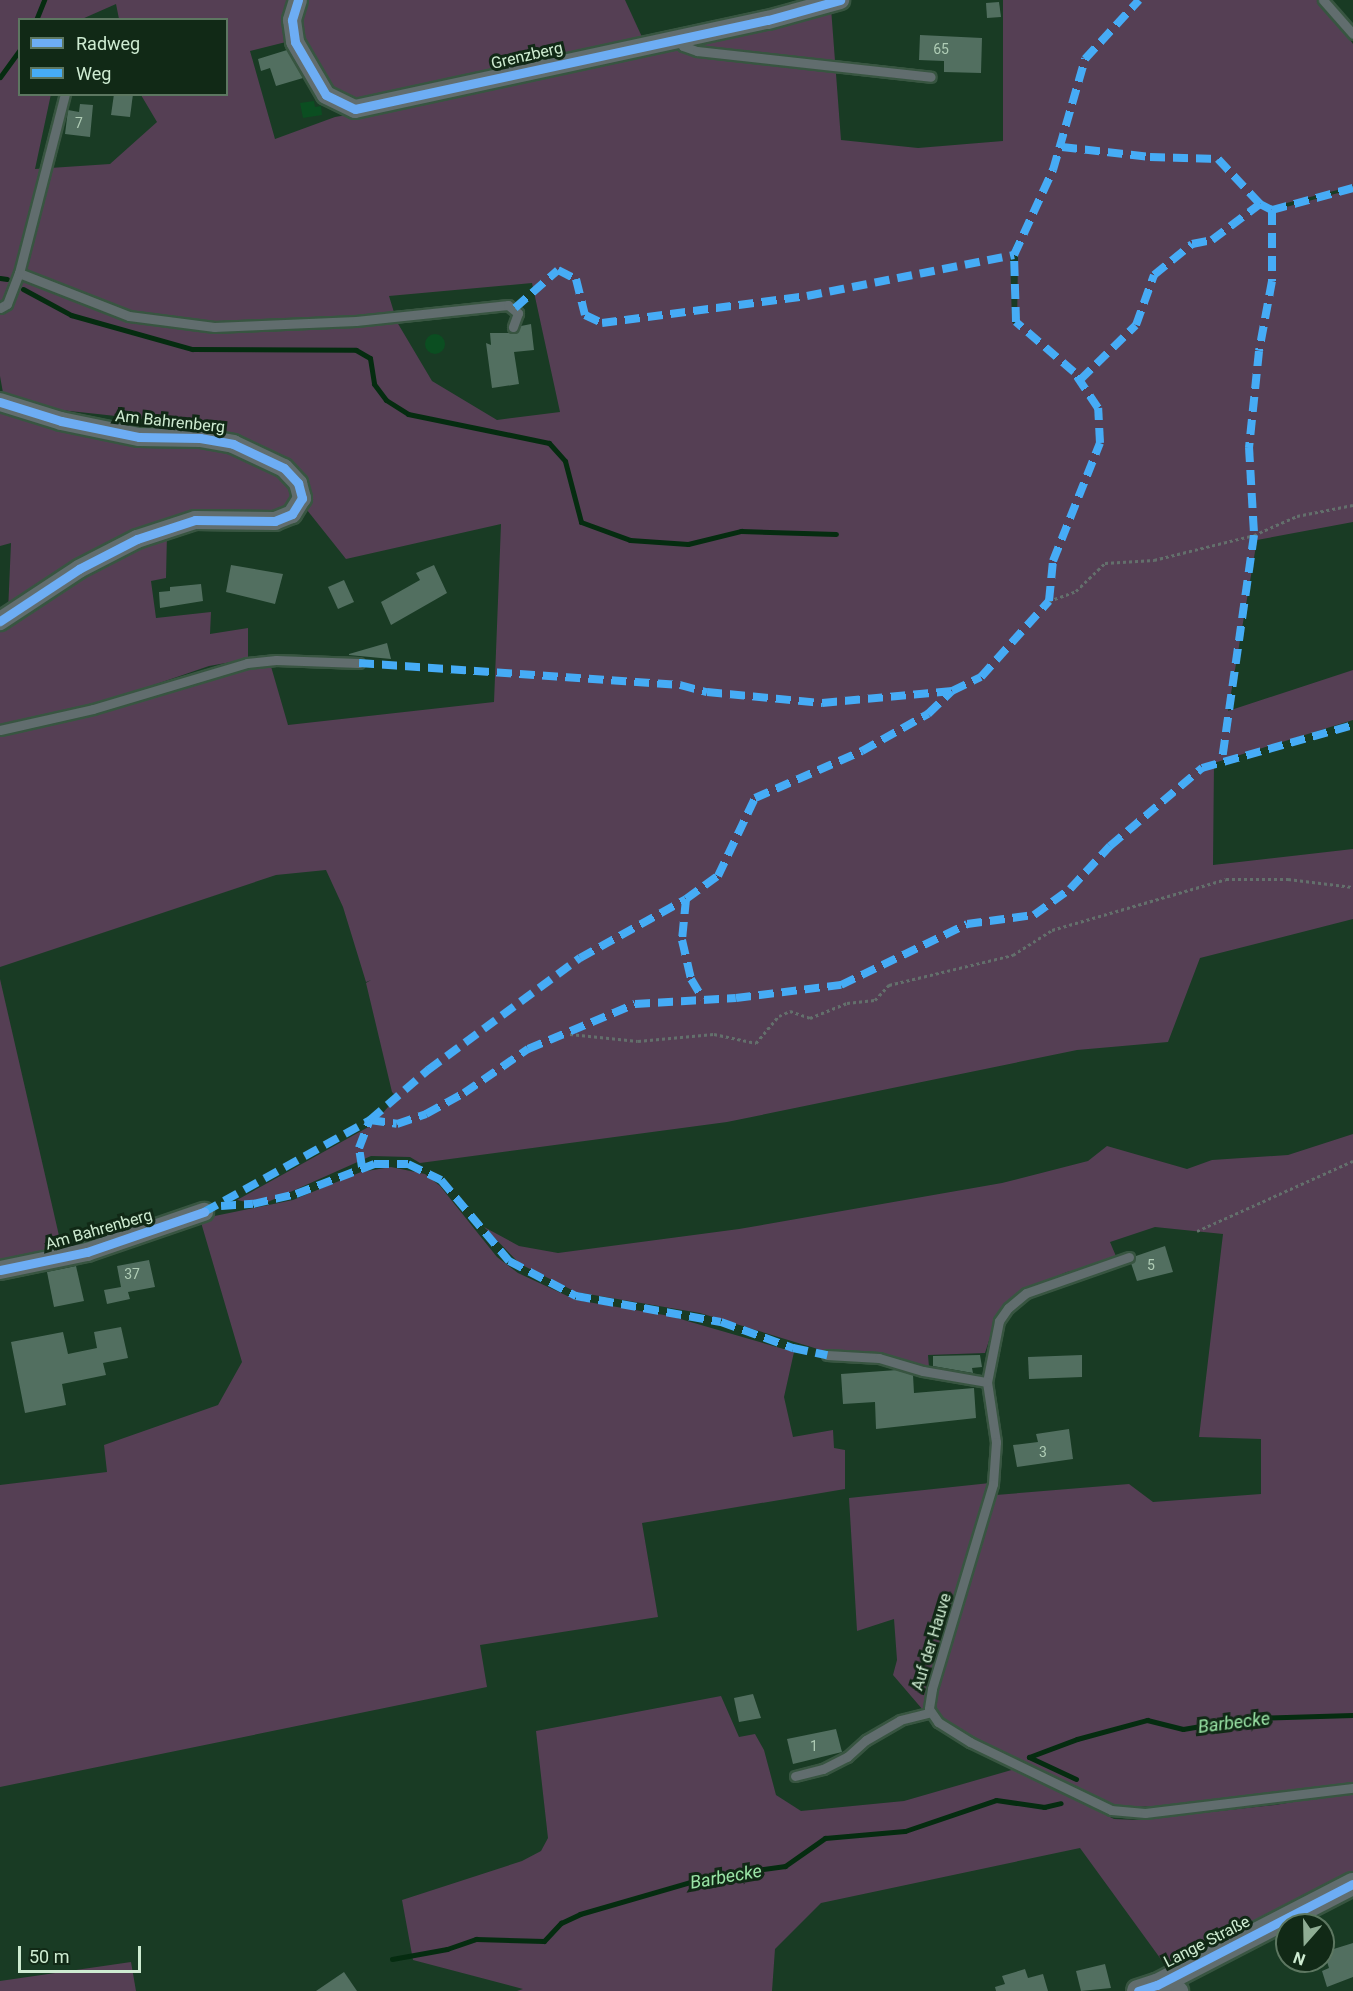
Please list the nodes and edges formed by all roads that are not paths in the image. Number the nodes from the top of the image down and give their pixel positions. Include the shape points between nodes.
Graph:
1 (298, 0) edge
2 (840, 0) edge
3 (1323, 0) edge
4 (1353, 34) edge
5 (679, 38) junction
6 (932, 76) dead end
7 (64, 96) edge
8 (19, 273) junction
9 (0, 308) edge
10 (513, 327) dead end
11 (0, 402) edge
12 (0, 621) edge
13 (358, 663) dead end
14 (0, 730) edge
15 (204, 1212) dead end
16 (1129, 1257) dead end
17 (0, 1270) edge
18 (827, 1355) dead end
19 (987, 1382) junction
20 (930, 1712) junction
21 (795, 1776) dead end
22 (1353, 1788) edge
23 (1353, 1884) edge
24 (1158, 1989) edge

1 - 5 street, Grenzberg via 292,20 295,42 326,95 355,109
2 - 5 street, Grenzberg
3 - 4 lane
5 - 6 lane via 683,46 697,51
7 - 8 lane
8 - 9 lane via 6,304
8 - 10 lane via 129,316 214,327 356,321 508,305 518,313
11 - 12 street, Am Bahrenberg via 62,421 139,437 200,438 233,444 284,468 298,483 302,498 296,510 283,519 195,520 137,538 80,569
13 - 14 lane via 247,663 93,709
15 - 17 street, Am Bahrenberg via 87,1252
16 - 19 lane, Auf der Hauve via 1046,1283 1014,1302 997,1329
18 - 19 lane via 879,1358 923,1371
19 - 20 lane, Auf der Hauve via 996,1442 993,1484 972,1566 932,1689
20 - 21 lane via 900,1720 823,1769
20 - 22 lane, Auf der Hauve via 970,1742 1111,1810 1164,1811
23 - 24 street, Lange Straße

